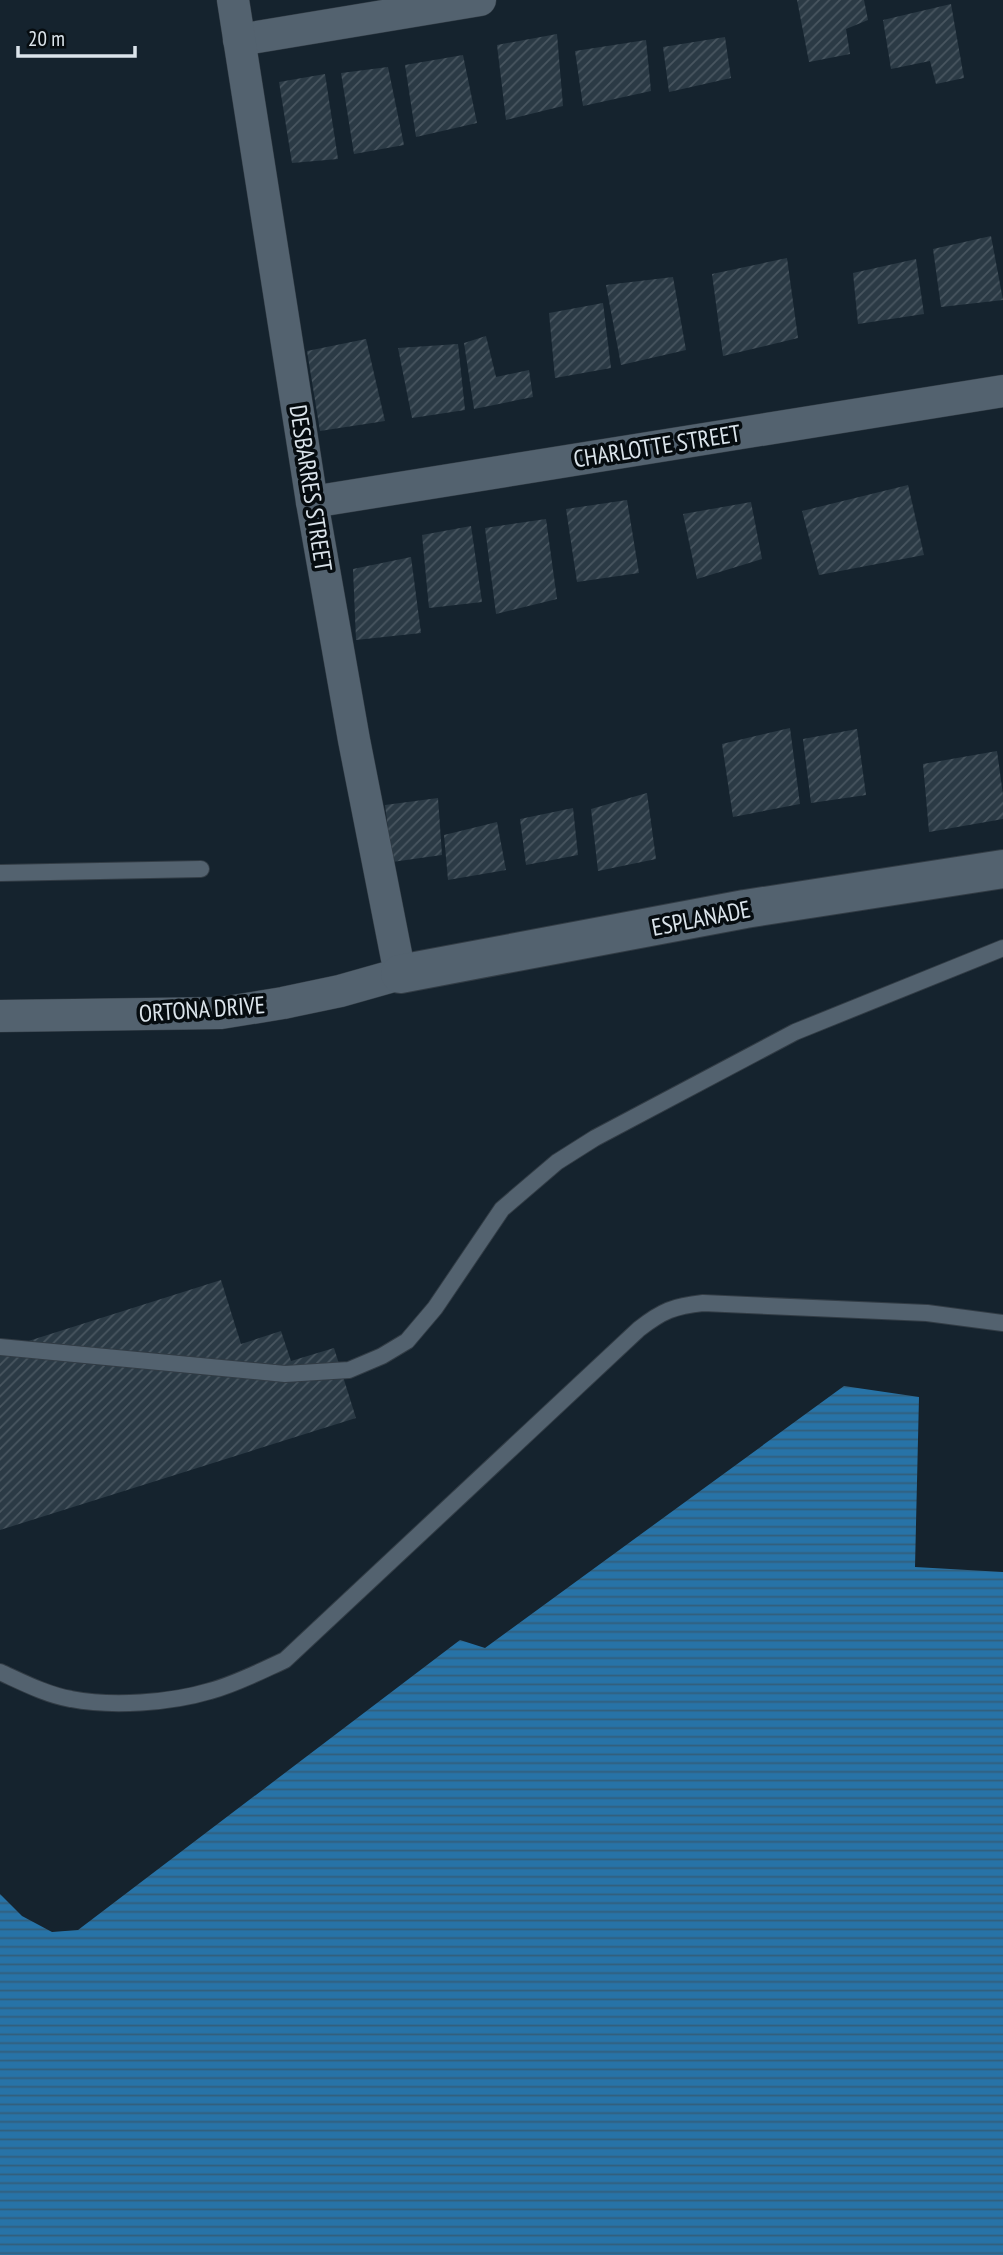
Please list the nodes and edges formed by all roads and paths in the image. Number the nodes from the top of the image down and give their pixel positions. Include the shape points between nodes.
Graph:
1 (233, 0) edge
2 (480, 0) edge
3 (239, 40) junction
4 (1003, 391) edge
5 (312, 502) junction
6 (201, 869) dead end
7 (1003, 869) edge
8 (0, 873) edge
9 (1003, 948) edge
10 (400, 974) junction
11 (0, 1016) edge
12 (1003, 1323) edge
13 (0, 1347) edge
14 (0, 1672) edge

1 - 3 street, DESBARRES STREET
2 - 3 street
3 - 5 street, DESBARRES STREET
4 - 5 street, CHARLOTTE STREET
5 - 10 street, DESBARRES STREET
6 - 8 lane
7 - 10 street, ESPLANADE via 745,909
9 - 13 lane via 795,1032 557,1162 502,1209 407,1341 348,1370 285,1374
10 - 11 street, ORTONA DRIVE via 340,991 221,1013
12 - 14 lane via 927,1313 679,1305 639,1329 285,1660 210,1691 126,1703 70,1699

